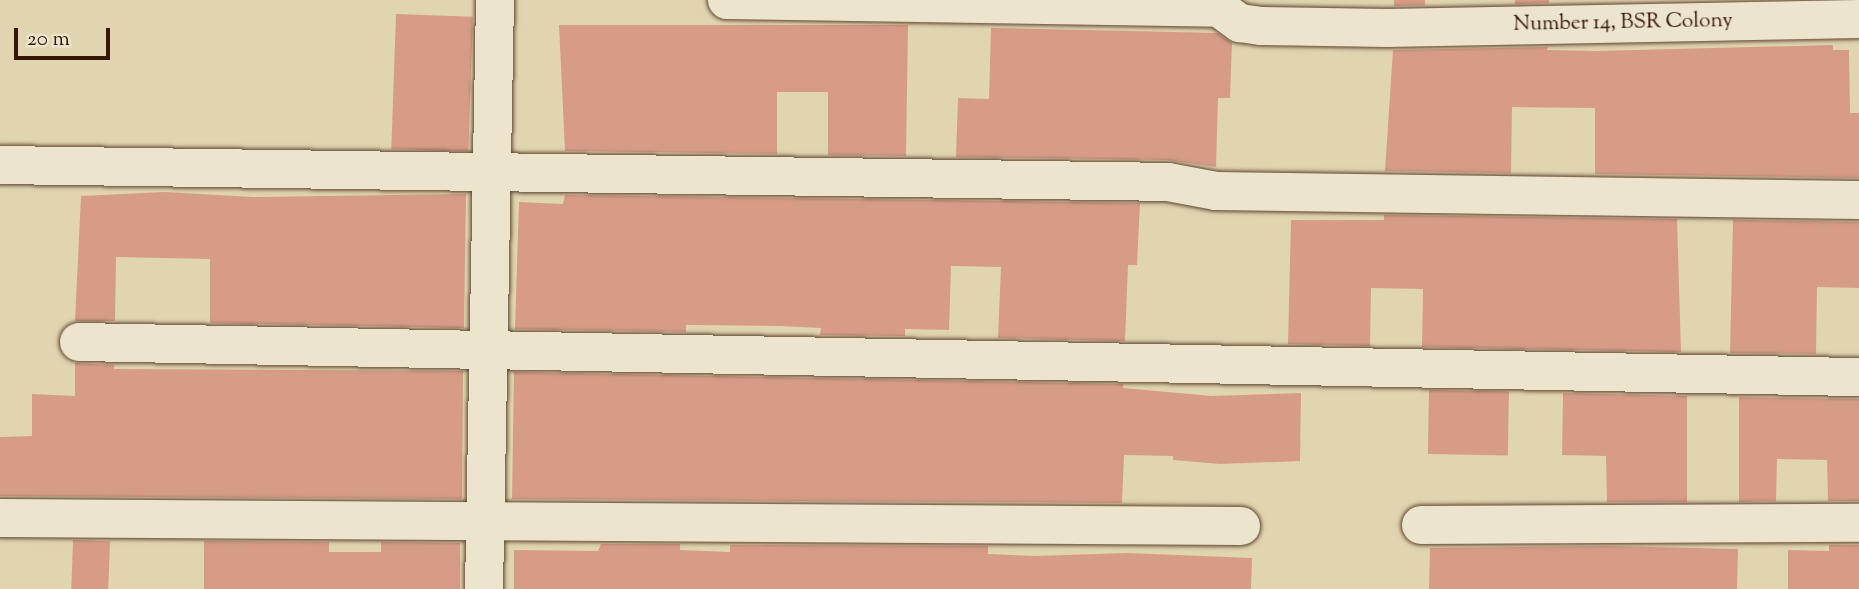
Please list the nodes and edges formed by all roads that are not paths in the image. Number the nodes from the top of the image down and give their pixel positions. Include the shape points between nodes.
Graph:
1 (495, 0) edge
2 (727, 0) edge
3 (1859, 19) edge
4 (0, 165) edge
5 (492, 172) junction
6 (1859, 200) edge
7 (79, 342) dead end
8 (489, 350) junction
9 (1859, 377) edge
10 (0, 518) edge
11 (486, 520) junction
12 (1859, 523) edge
13 (1422, 525) dead end
14 (1241, 526) dead end
15 (484, 589) edge

1 - 5 street
2 - 3 street, Number 14, BSR Colony via 1219,8 1240,23 1262,26
4 - 5 street
5 - 6 street via 1168,182 1216,191
5 - 8 street
7 - 8 street
8 - 9 street
8 - 11 street
10 - 11 street
11 - 14 street
11 - 15 street
12 - 13 street

